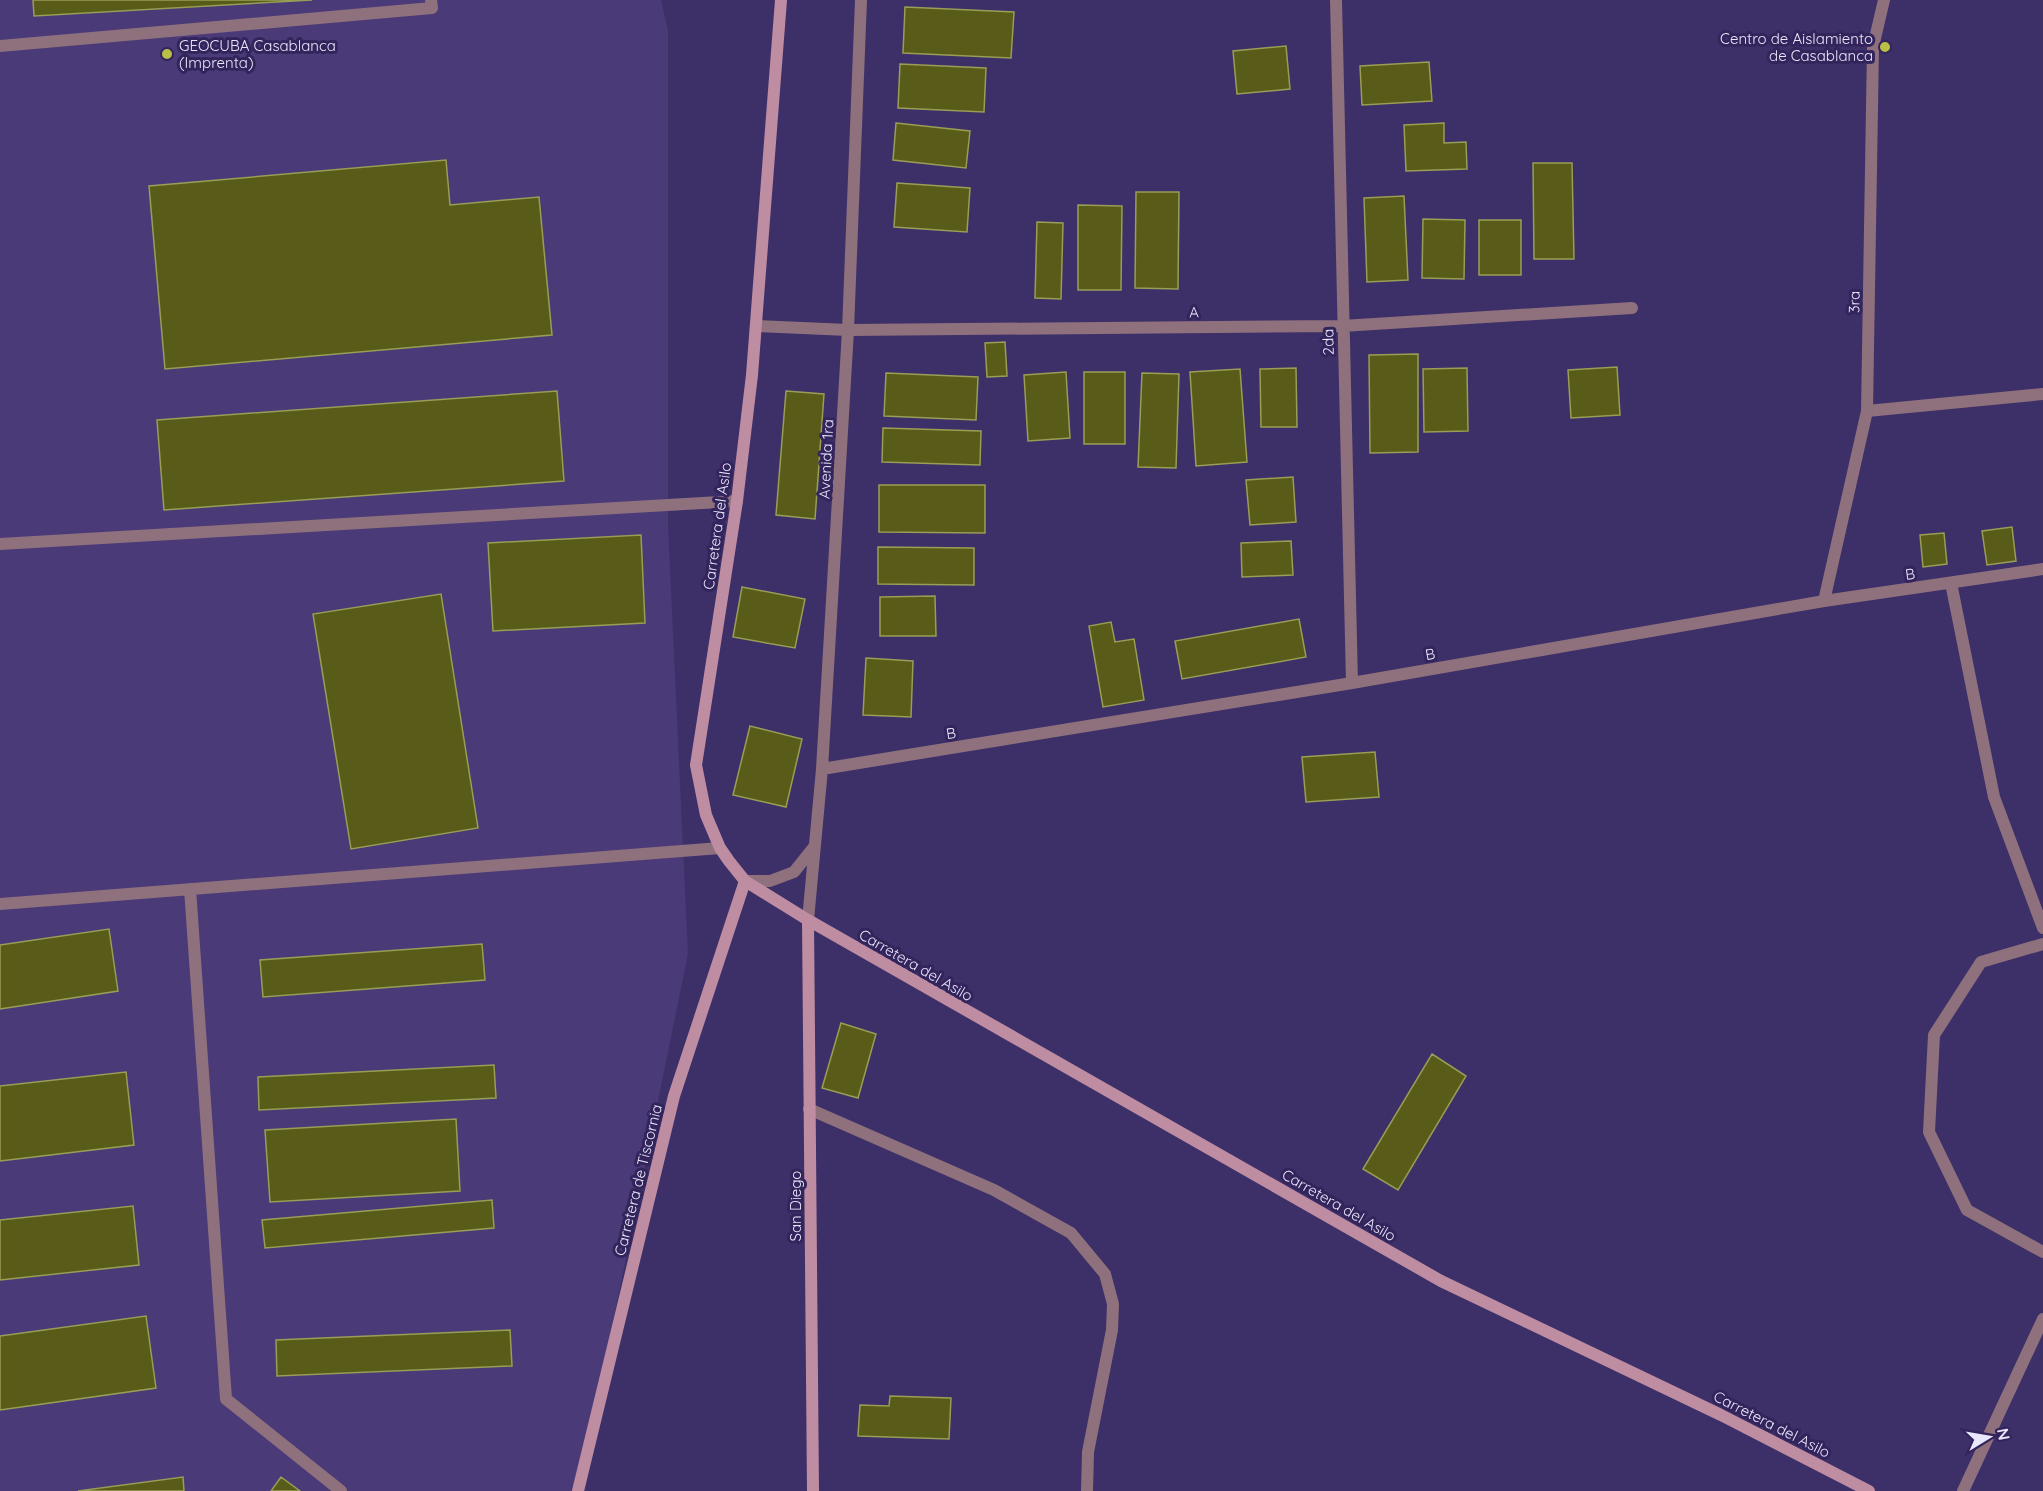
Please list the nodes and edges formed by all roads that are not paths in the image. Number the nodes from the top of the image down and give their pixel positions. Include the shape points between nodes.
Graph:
1 (431, 0) edge
2 (781, 0) edge
3 (861, 0) edge
4 (1336, 0) edge
5 (1884, 0) edge
6 (0, 46) edge
7 (1632, 308) dead end
8 (756, 326) junction
9 (1342, 326) junction
10 (848, 330) junction
11 (2043, 394) edge
12 (1867, 411) junction
13 (737, 501) junction
14 (0, 544) edge
15 (2043, 569) edge
16 (1951, 583) junction
17 (1824, 601) junction
18 (1352, 683) junction
19 (822, 769) junction
20 (814, 846) junction
21 (720, 848) junction
22 (745, 881) junction
23 (190, 889) junction
24 (0, 903) edge
25 (807, 920) junction
26 (2043, 928) edge
27 (2043, 944) edge
28 (809, 1109) junction
29 (2043, 1252) edge
30 (2043, 1319) edge
31 (341, 1491) edge
32 (578, 1491) edge
33 (813, 1491) edge
34 (1087, 1491) edge
35 (1869, 1491) edge
36 (1963, 1491) edge

1 - 6 street via 432,8
2 - 8 street, Carretera del Asilo
3 - 10 street, Avenida 1ra
4 - 9 street, 2da
5 - 12 street, 3ra via 1874,47
7 - 9 street, A
8 - 10 street, A
8 - 13 street, Carretera del Asilo
9 - 10 street, A
9 - 18 street, 2da
10 - 19 street, Avenida 1ra
11 - 12 street
12 - 17 street, 3ra
13 - 14 street
13 - 21 street, Carretera del Asilo via 696,765 706,815
15 - 16 street, B
16 - 17 street, B
16 - 26 street via 1994,797
17 - 18 street, B
18 - 19 street, B
19 - 20 street, Avenida 1ra
20 - 22 street via 794,872 770,880
20 - 25 street, Avenida 1ra
21 - 22 street, Carretera del Asilo
21 - 23 street
22 - 25 street, Carretera del Asilo
22 - 32 street, Carretera de Tiscornia via 674,1096
23 - 24 street
23 - 31 street via 226,1400
25 - 28 street, San Diego
25 - 35 street, Carretera del Asilo via 1441,1281 1721,1415
27 - 29 street via 1981,962 1935,1035 1929,1132 1967,1210
28 - 33 street, San Diego
28 - 34 street via 994,1190 1071,1233 1105,1274 1113,1304 1112,1330 1088,1452
30 - 36 street

